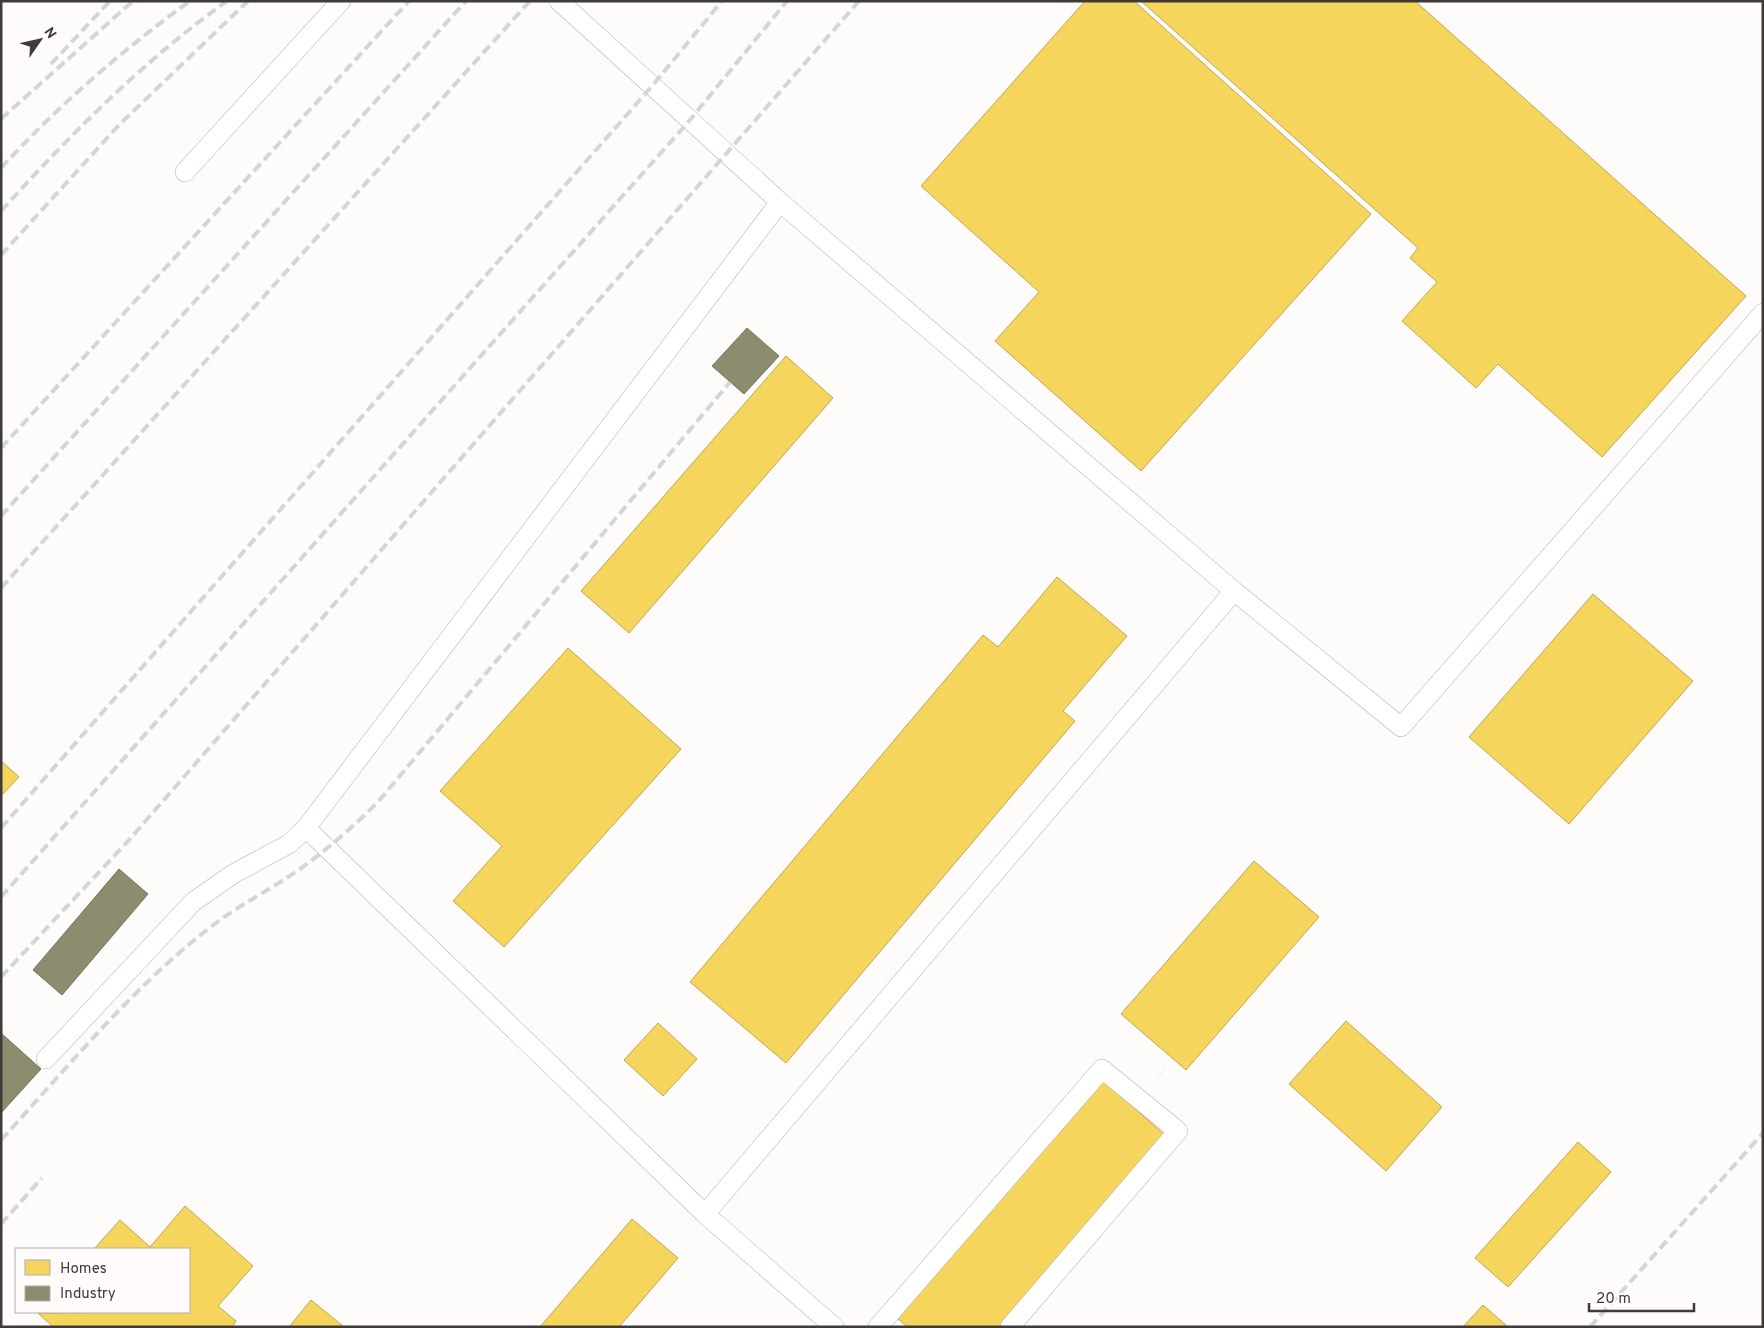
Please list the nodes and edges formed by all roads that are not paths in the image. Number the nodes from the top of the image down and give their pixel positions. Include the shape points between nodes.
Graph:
1 (341, 1) edge
2 (559, 1) edge
3 (185, 172) dead end
4 (780, 202) junction
5 (1763, 313) edge
6 (1234, 591) junction
7 (306, 828) junction
8 (46, 1059) dead end
9 (705, 1214) junction
10 (834, 1327) edge
11 (878, 1327) edge
12 (1010, 1327) edge

1 - 3 lane
2 - 4 lane
4 - 6 lane
4 - 7 lane
5 - 6 lane via 1401,727
6 - 9 lane
7 - 8 lane via 289,844 233,874 192,902
7 - 9 lane
9 - 10 lane
11 - 12 lane via 1102,1069 1178,1131

